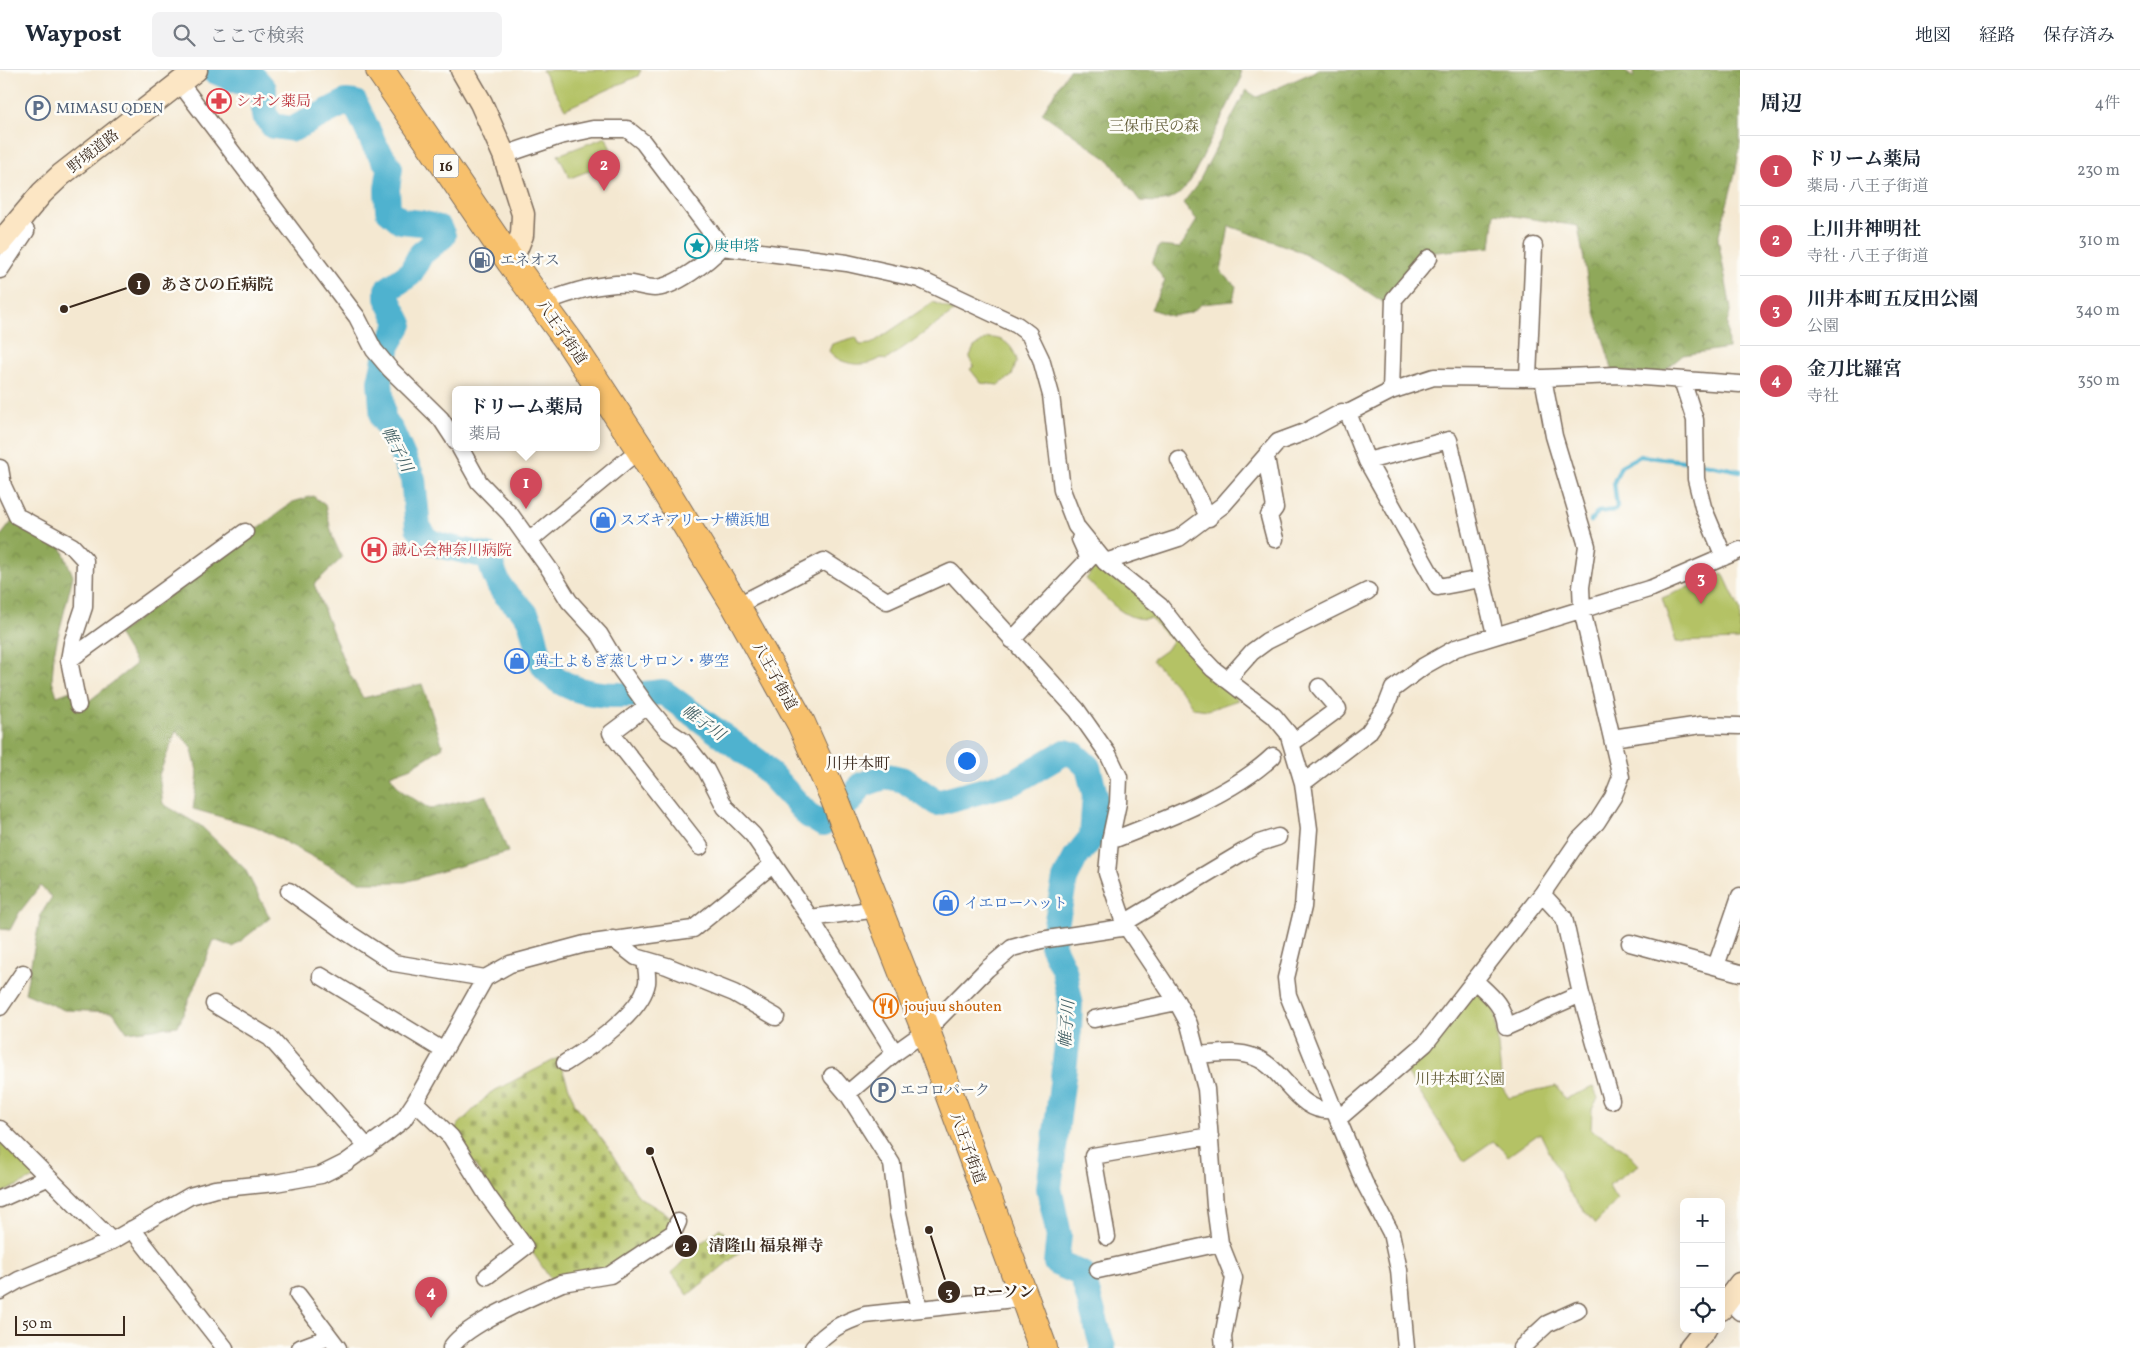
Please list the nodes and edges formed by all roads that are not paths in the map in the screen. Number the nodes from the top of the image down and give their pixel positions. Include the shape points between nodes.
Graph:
1 (380, 70) edge
2 (462, 70) edge
3 (184, 74) edge
4 (504, 155) junction
5 (18, 220) junction
6 (0, 243) edge
7 (1534, 246) dead end
8 (722, 247) junction
9 (1428, 258) dead end
10 (511, 262) junction
11 (0, 270) edge
12 (542, 303) junction
13 (1535, 378) junction
14 (1682, 380) junction
15 (1740, 384) edge
16 (598, 386) edge
17 (600, 389) edge
18 (1391, 391) junction
19 (1348, 413) junction
20 (452, 436) edge
21 (640, 449) junction
22 (462, 451) edge
23 (1266, 457) junction
24 (1179, 460) dead end
25 (1367, 461) junction
26 (0, 468) edge
27 (1209, 518) junction
28 (245, 532) dead end
29 (1081, 532) junction
30 (1275, 539) dead end
31 (529, 541) junction
32 (1740, 550) edge
33 (1724, 557) junction
34 (1105, 562) junction
35 (1481, 579) junction
36 (1368, 591) dead end
37 (736, 606) junction
38 (1582, 610) junction
39 (1495, 634) junction
40 (1012, 640) junction
41 (69, 660) junction
42 (1227, 680) junction
43 (1319, 687) dead end
44 (78, 705) dead end
45 (647, 706) junction
46 (1740, 726) edge
47 (1612, 738) junction
48 (1292, 743) junction
49 (1273, 756) dead end
50 (1303, 783) junction
51 (1278, 837) dead end
52 (1110, 841) junction
53 (700, 847) dead end
54 (772, 865) junction
55 (290, 890) dead end
56 (1542, 894) junction
57 (1740, 896) edge
58 (878, 909) junction
59 (810, 918) junction
60 (1124, 923) junction
61 (614, 939) junction
62 (1630, 943) dead end
63 (645, 960) junction
64 (1716, 966) junction
65 (23, 973) dead end
66 (1740, 973) edge
67 (321, 976) dead end
68 (485, 978) junction
69 (1474, 981) junction
70 (1581, 994) junction
71 (1177, 1002) junction
72 (214, 1004) dead end
73 (0, 1008) edge
74 (776, 1017) dead end
75 (1094, 1020) dead end
76 (926, 1030) junction
77 (444, 1051) junction
78 (895, 1053) junction
79 (1197, 1055) junction
80 (565, 1063) dead end
81 (832, 1076) dead end
82 (848, 1096) junction
83 (1612, 1100) dead end
84 (416, 1102) junction
85 (1336, 1114) junction
86 (0, 1129) edge
87 (1210, 1136) junction
88 (368, 1148) junction
89 (47, 1178) junction
90 (0, 1199) edge
91 (678, 1222) dead end
92 (132, 1230) junction
93 (1108, 1237) dead end
94 (112, 1241) junction
95 (1220, 1244) junction
96 (1098, 1270) dead end
97 (487, 1276) dead end
98 (0, 1291) edge
99 (298, 1295) dead end
100 (1023, 1298) junction
101 (919, 1309) junction
102 (1578, 1310) dead end
103 (1702, 1333) edge
104 (333, 1342) edge
105 (225, 1348) edge
106 (300, 1348) edge
107 (451, 1348) edge
108 (813, 1348) edge
109 (1043, 1348) edge
110 (1224, 1348) edge
111 (1406, 1348) edge
112 (1522, 1348) edge
113 (1690, 1348) edge

1 - 10 highway, 八王子街道 / 16
2 - 4 street
3 - 5 street, 野境道路 via 61,175
3 - 20 street via 357,317 374,350 441,419
4 - 8 street via 568,134 593,129 627,129 643,142
4 - 10 street via 523,214 522,235
5 - 6 street, 野境道路
5 - 11 street via 26,231
7 - 13 street
8 - 12 street via 674,283 655,288 631,284 597,286
8 - 29 street via 847,264 918,279 1017,325 1029,334 1051,395 1062,490
9 - 18 street via 1394,299
10 - 12 highway, 八王子街道 / 16
12 - 16 highway, 八王子街道 / 16
13 - 14 street via 1616,375
13 - 18 street via 1434,377
13 - 38 street via 1587,546 1581,586
14 - 15 street
14 - 33 street via 1695,420 1696,471 1701,498
17 - 21 highway, 八王子街道 / 16
18 - 19 street
19 - 23 street via 1342,412 1278,442
19 - 25 street
21 - 31 street
21 - 37 highway, 八王子街道 / 16
22 - 31 street via 480,482 510,514
23 - 27 street
23 - 30 street via 1275,508 1270,516
24 - 27 street
25 - 35 street via 1438,587
25 - 35 street via 1448,440
26 - 41 street via 3,486 17,516 72,546 85,560 84,607
27 - 34 street via 1179,538
28 - 41 street
29 - 34 street
29 - 40 street via 1088,559
31 - 45 street via 569,601 600,635
32 - 33 street
33 - 38 street via 1652,588
34 - 42 street via 1160,606 1192,647
35 - 39 street
36 - 42 street via 1267,641 1252,652
37 - 40 street via 824,561 887,601 951,572
37 - 58 highway, 八王子街道 / 16 via 801,722
38 - 39 street
38 - 47 street
39 - 50 street via 1456,648 1424,666 1393,690 1368,733
40 - 52 street via 1077,710 1108,754 1119,777 1118,804
41 - 44 street
42 - 48 street via 1274,716
43 - 48 street via 1338,709
45 - 53 street via 611,733
45 - 54 street via 668,731 683,741 706,770 725,807 753,835
46 - 47 street via 1701,725
47 - 56 street via 1621,777 1613,797
48 - 50 street
49 - 52 street via 1247,777 1170,818
50 - 85 street via 1309,829 1304,907 1286,978 1288,995
51 - 60 street via 1259,843
52 - 60 street via 1106,873
54 - 59 street
54 - 61 street via 692,929
55 - 68 street via 342,930 394,963
56 - 69 street
56 - 70 street via 1564,918
57 - 64 street
58 - 59 street
58 - 76 highway, 八王子街道 / 16
59 - 78 street
60 - 71 street
60 - 76 street via 1121,928 1041,940 1012,948
61 - 63 street via 636,957
61 - 68 street via 537,955 510,964
62 - 64 street
63 - 74 street via 734,993
63 - 80 street via 647,982 636,1003 620,1023
64 - 66 street
65 - 73 street
67 - 77 street
68 - 77 street
69 - 70 street via 1500,1004 1506,1027
69 - 85 street via 1425,1044
70 - 83 street
71 - 75 street
71 - 79 street via 1189,1024
72 - 88 street via 270,1038
76 - 78 street
76 - 100 highway, 八王子街道 / 16
77 - 84 street
78 - 82 street
79 - 85 street via 1240,1053 1255,1057 1271,1066 1290,1091 1308,1103
79 - 87 street via 1206,1089
81 - 82 street
82 - 101 street via 892,1164 898,1213
84 - 88 street via 403,1120
84 - 97 street via 451,1137 487,1195 525,1247
85 - 111 street via 1364,1182 1391,1233 1399,1270
86 - 89 street
87 - 93 street via 1094,1156
87 - 95 street
88 - 92 street via 321,1175 275,1184 215,1189 190,1196
89 - 90 street
89 - 94 street
91 - 107 street via 673,1233 610,1275 553,1286 497,1314 456,1340
92 - 94 street
92 - 105 street
94 - 98 street
95 - 96 street
95 - 110 street via 1234,1278 1223,1337
99 - 104 street
100 - 101 street
100 - 109 highway, 八王子街道 / 16
101 - 108 street via 865,1315 841,1323
102 - 112 street via 1547,1324
103 - 113 street
104 - 106 street

